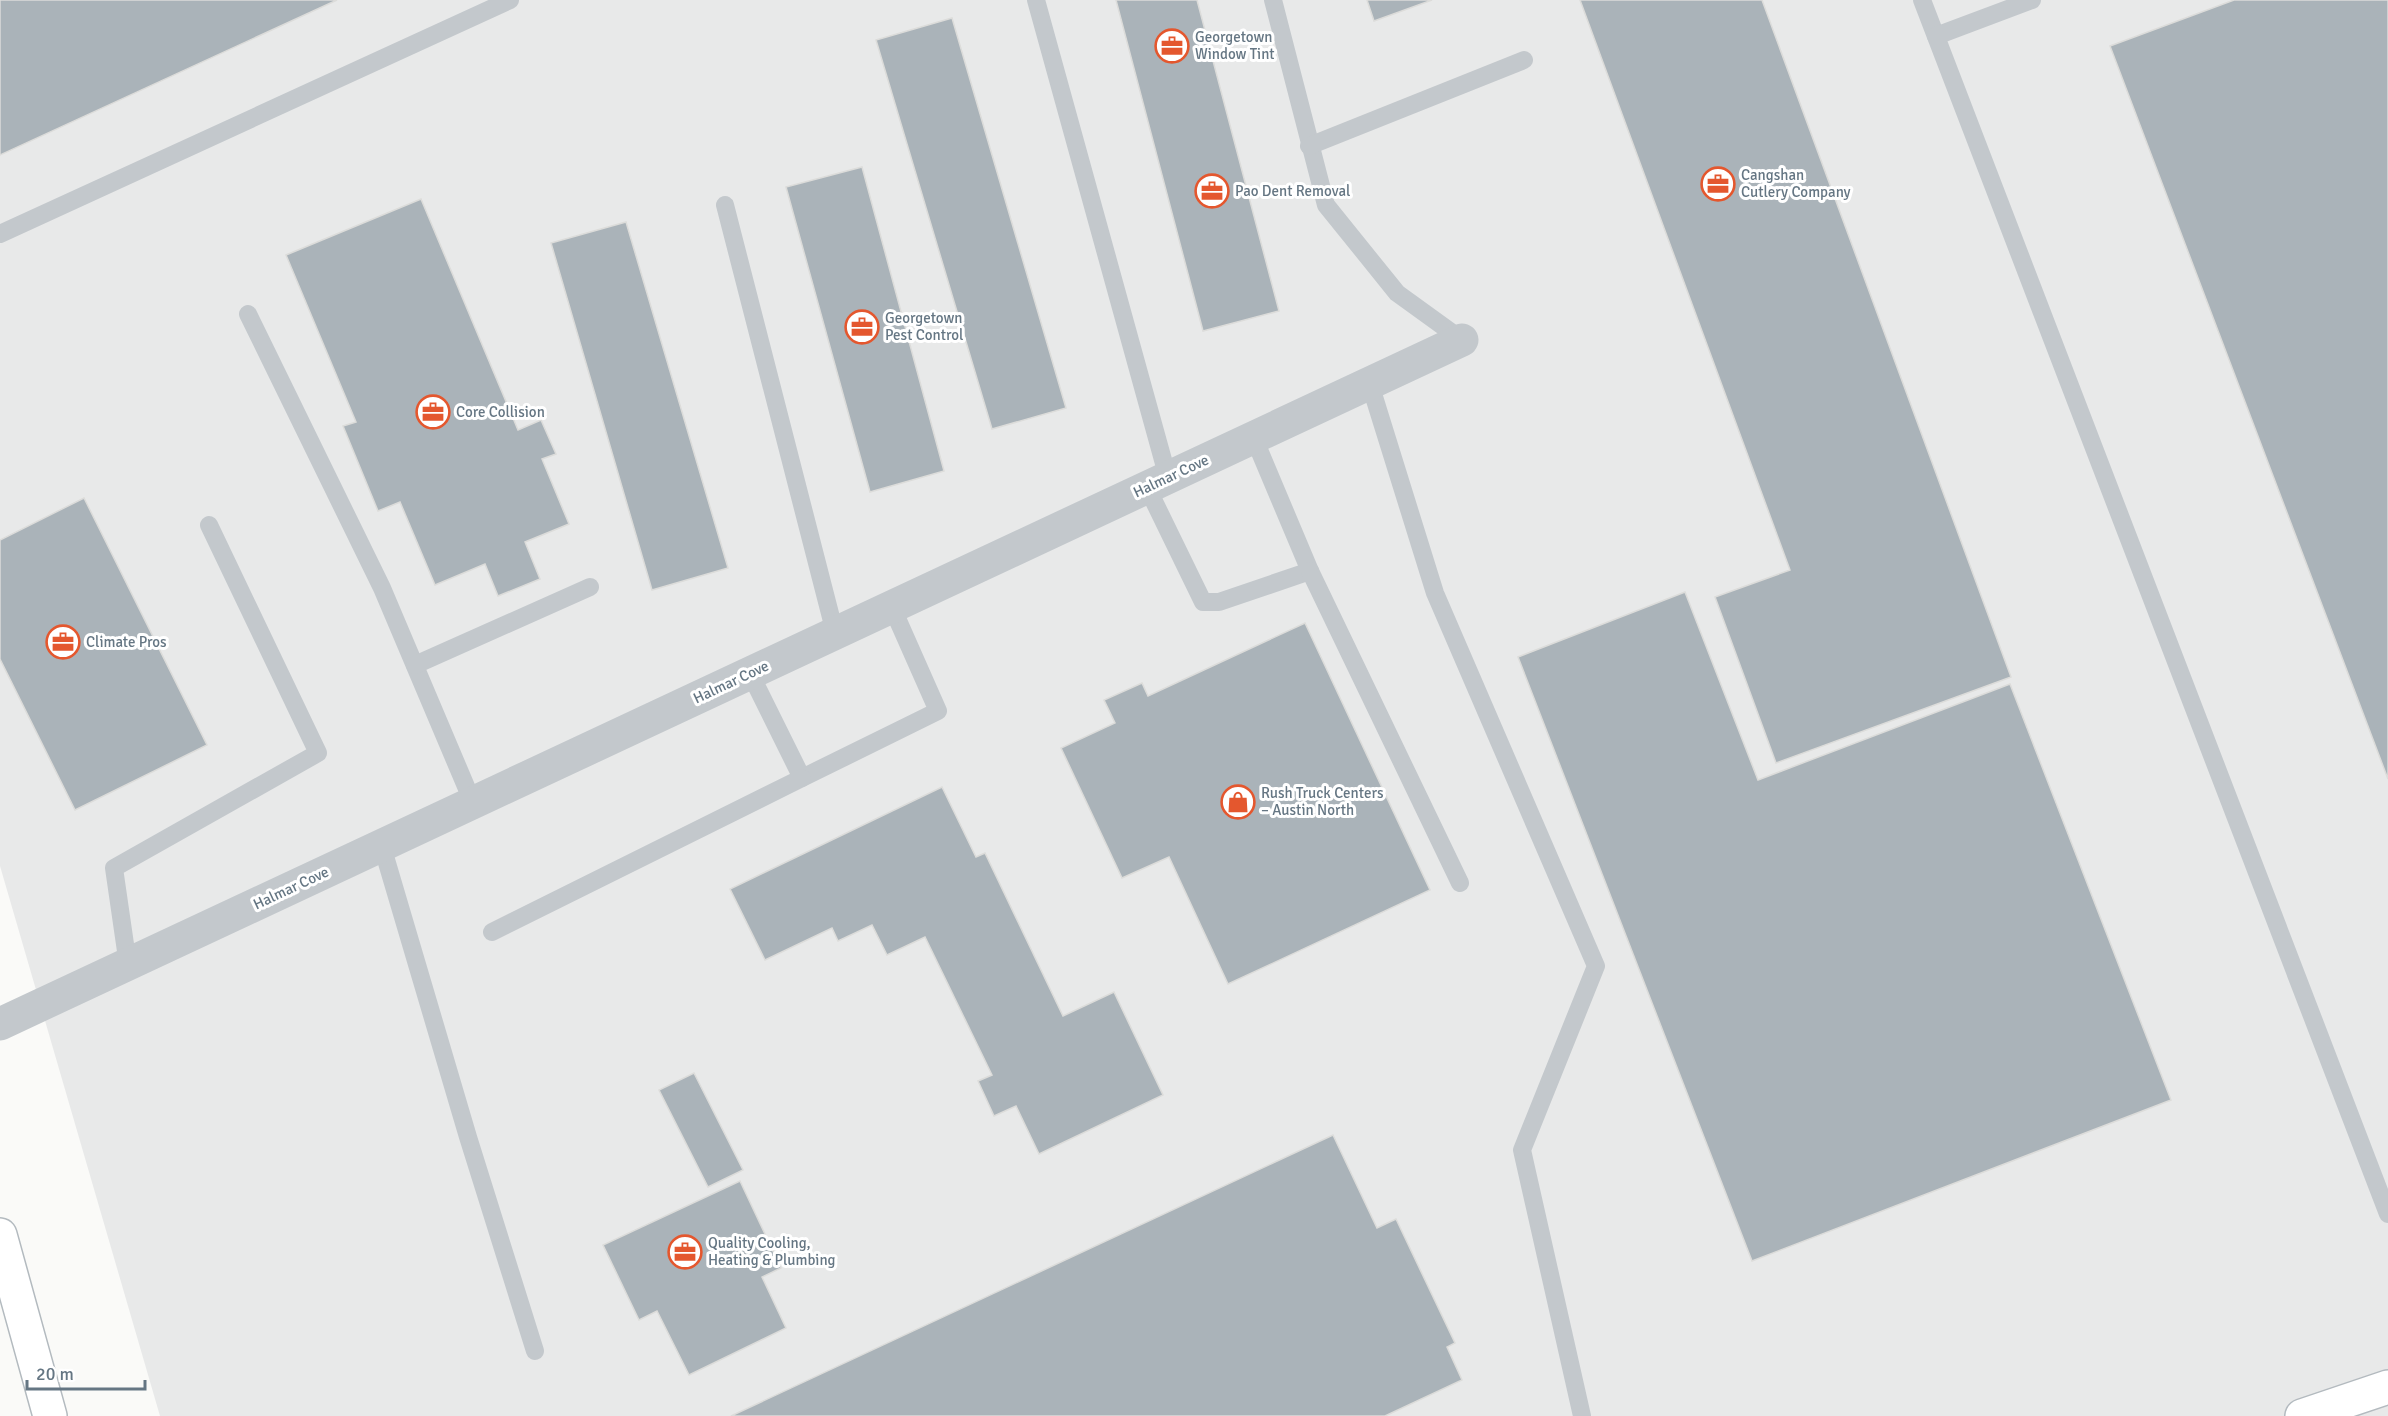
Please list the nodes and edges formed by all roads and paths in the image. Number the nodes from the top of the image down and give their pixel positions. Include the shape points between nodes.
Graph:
1 (510, 0) edge
2 (1036, 0) edge
3 (1273, 0) edge
4 (1922, 0) edge
5 (2032, 0) edge
6 (1936, 36) junction
7 (1524, 60) dead end
8 (1309, 146) junction
9 (725, 205) dead end
10 (0, 234) edge
11 (248, 314) dead end
12 (1462, 340) joint
13 (1370, 384) junction
14 (1254, 438) junction
15 (1158, 483) junction
16 (208, 525) dead end
17 (1310, 571) junction
18 (590, 587) dead end
19 (892, 607) junction
20 (835, 633) junction
21 (415, 665) junction
22 (750, 673) junction
23 (802, 778) junction
24 (473, 803) junction
25 (382, 846) junction
26 (1460, 883) dead end
27 (492, 932) dead end
28 (128, 965) junction
29 (0, 1024) edge
30 (2388, 1214) edge
31 (0, 1235) edge
32 (535, 1351) dead end
33 (2388, 1387) edge
34 (51, 1416) edge
35 (1582, 1416) edge
36 (2302, 1416) edge

1 - 10 lane
2 - 15 lane
3 - 8 lane
4 - 6 lane
5 - 6 lane
6 - 30 lane
7 - 8 lane
8 - 12 lane via 1326,205 1397,293
9 - 20 lane
11 - 21 lane via 382,588
12 - 13 street, Halmar Cove
13 - 14 street, Halmar Cove
13 - 35 lane via 1435,593 1596,966 1522,1150
14 - 15 street, Halmar Cove
14 - 17 lane
15 - 17 lane via 1203,602 1219,602
15 - 19 street, Halmar Cove
16 - 28 lane via 318,753 114,868
17 - 26 lane
18 - 21 lane
19 - 20 street, Halmar Cove
19 - 23 lane via 938,711
20 - 22 street, Halmar Cove
21 - 24 lane
22 - 23 lane
22 - 24 street, Halmar Cove
23 - 27 lane
24 - 25 street, Halmar Cove
25 - 28 street, Halmar Cove
25 - 32 lane
28 - 29 street, Halmar Cove
31 - 34 street
33 - 36 street

